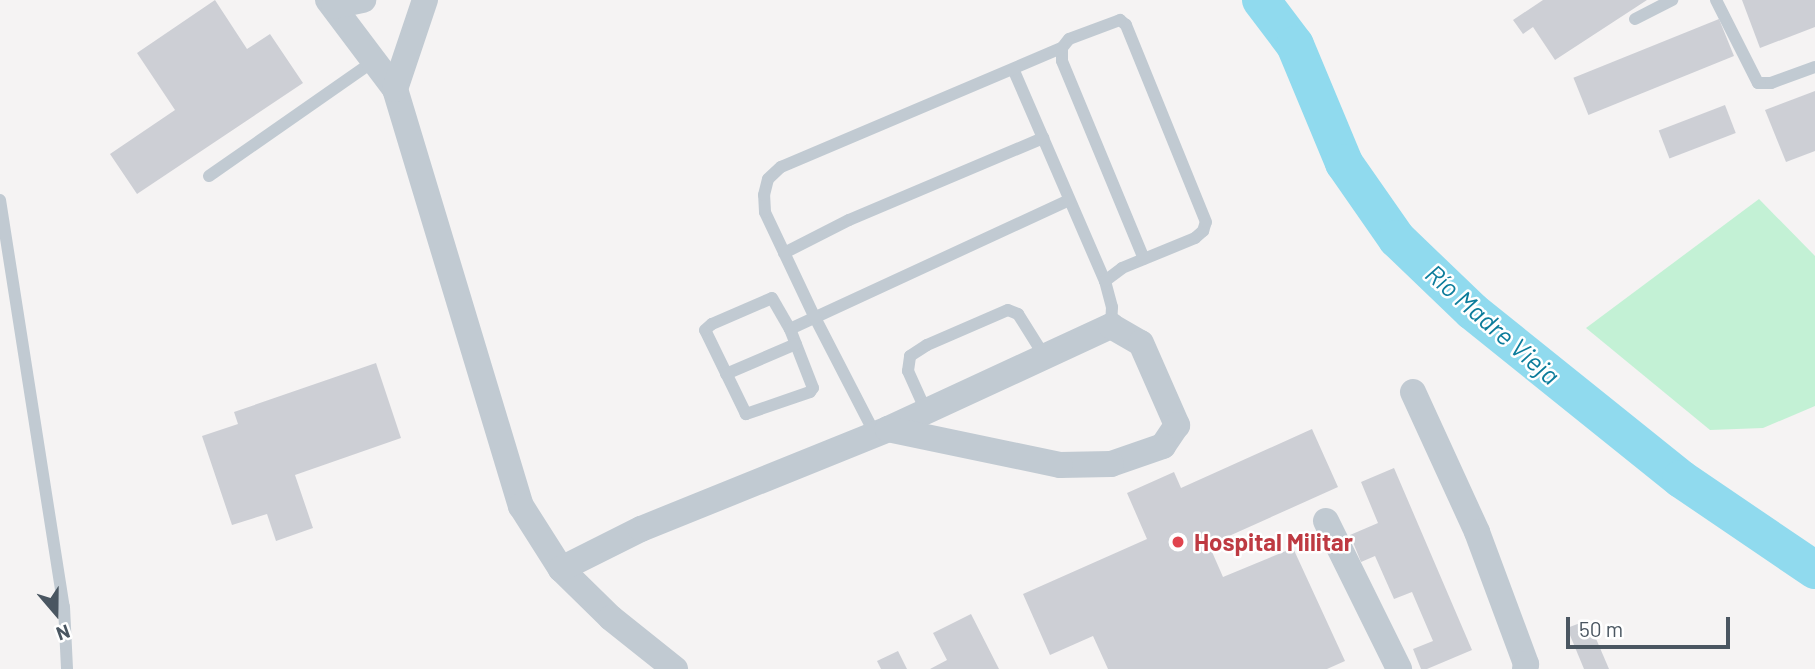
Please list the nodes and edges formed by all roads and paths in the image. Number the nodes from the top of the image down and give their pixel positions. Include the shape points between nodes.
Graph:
1 (363, 0) edge
2 (425, 0) edge
3 (1672, 0) edge
4 (1716, 0) edge
5 (331, 3) edge
6 (1635, 19) dead end
7 (1062, 48) junction
8 (374, 61) junction
9 (1815, 67) edge
10 (1014, 71) junction
11 (395, 89) junction
12 (1043, 138) junction
13 (209, 176) dead end
14 (0, 200) edge
15 (1069, 200) junction
16 (784, 253) junction
17 (1144, 259) junction
18 (1105, 281) junction
19 (815, 318) junction
20 (1111, 326) junction
21 (790, 329) junction
22 (796, 344) junction
23 (1045, 356) junction
24 (726, 374) junction
25 (1413, 392) dead end
26 (926, 411) junction
27 (882, 431) junction
28 (1326, 521) dead end
29 (561, 569) junction
30 (66, 669) edge
31 (675, 669) edge
32 (1399, 669) edge
33 (1525, 669) edge

1 - 5 street
2 - 11 street
3 - 6 lane
4 - 9 lane via 1758,83 1771,83
5 - 8 street
7 - 10 lane
7 - 17 lane via 1062,61
7 - 17 lane via 1069,39 1120,20 1126,25 1202,211 1203,231
8 - 11 street
8 - 13 lane
10 - 12 lane
10 - 16 lane via 780,167 768,178 764,195 765,212
11 - 29 street via 521,506
12 - 15 lane
12 - 16 lane via 849,220
14 - 30 lane via 64,607
15 - 18 lane
15 - 19 lane
16 - 19 lane
17 - 18 lane
18 - 20 lane via 1112,307
19 - 21 lane
19 - 27 lane
20 - 23 street
20 - 27 street via 1140,343 1177,425 1163,446 1111,464 1060,465
21 - 22 lane
21 - 24 lane via 772,298 712,324 705,330
22 - 24 lane
22 - 24 lane via 813,383 810,392 746,414
23 - 26 street
23 - 26 lane via 1018,314 1008,310 927,345 910,356 908,370
25 - 33 street via 1477,532
26 - 27 street
27 - 29 street via 641,529
28 - 32 street
29 - 31 street via 611,618

